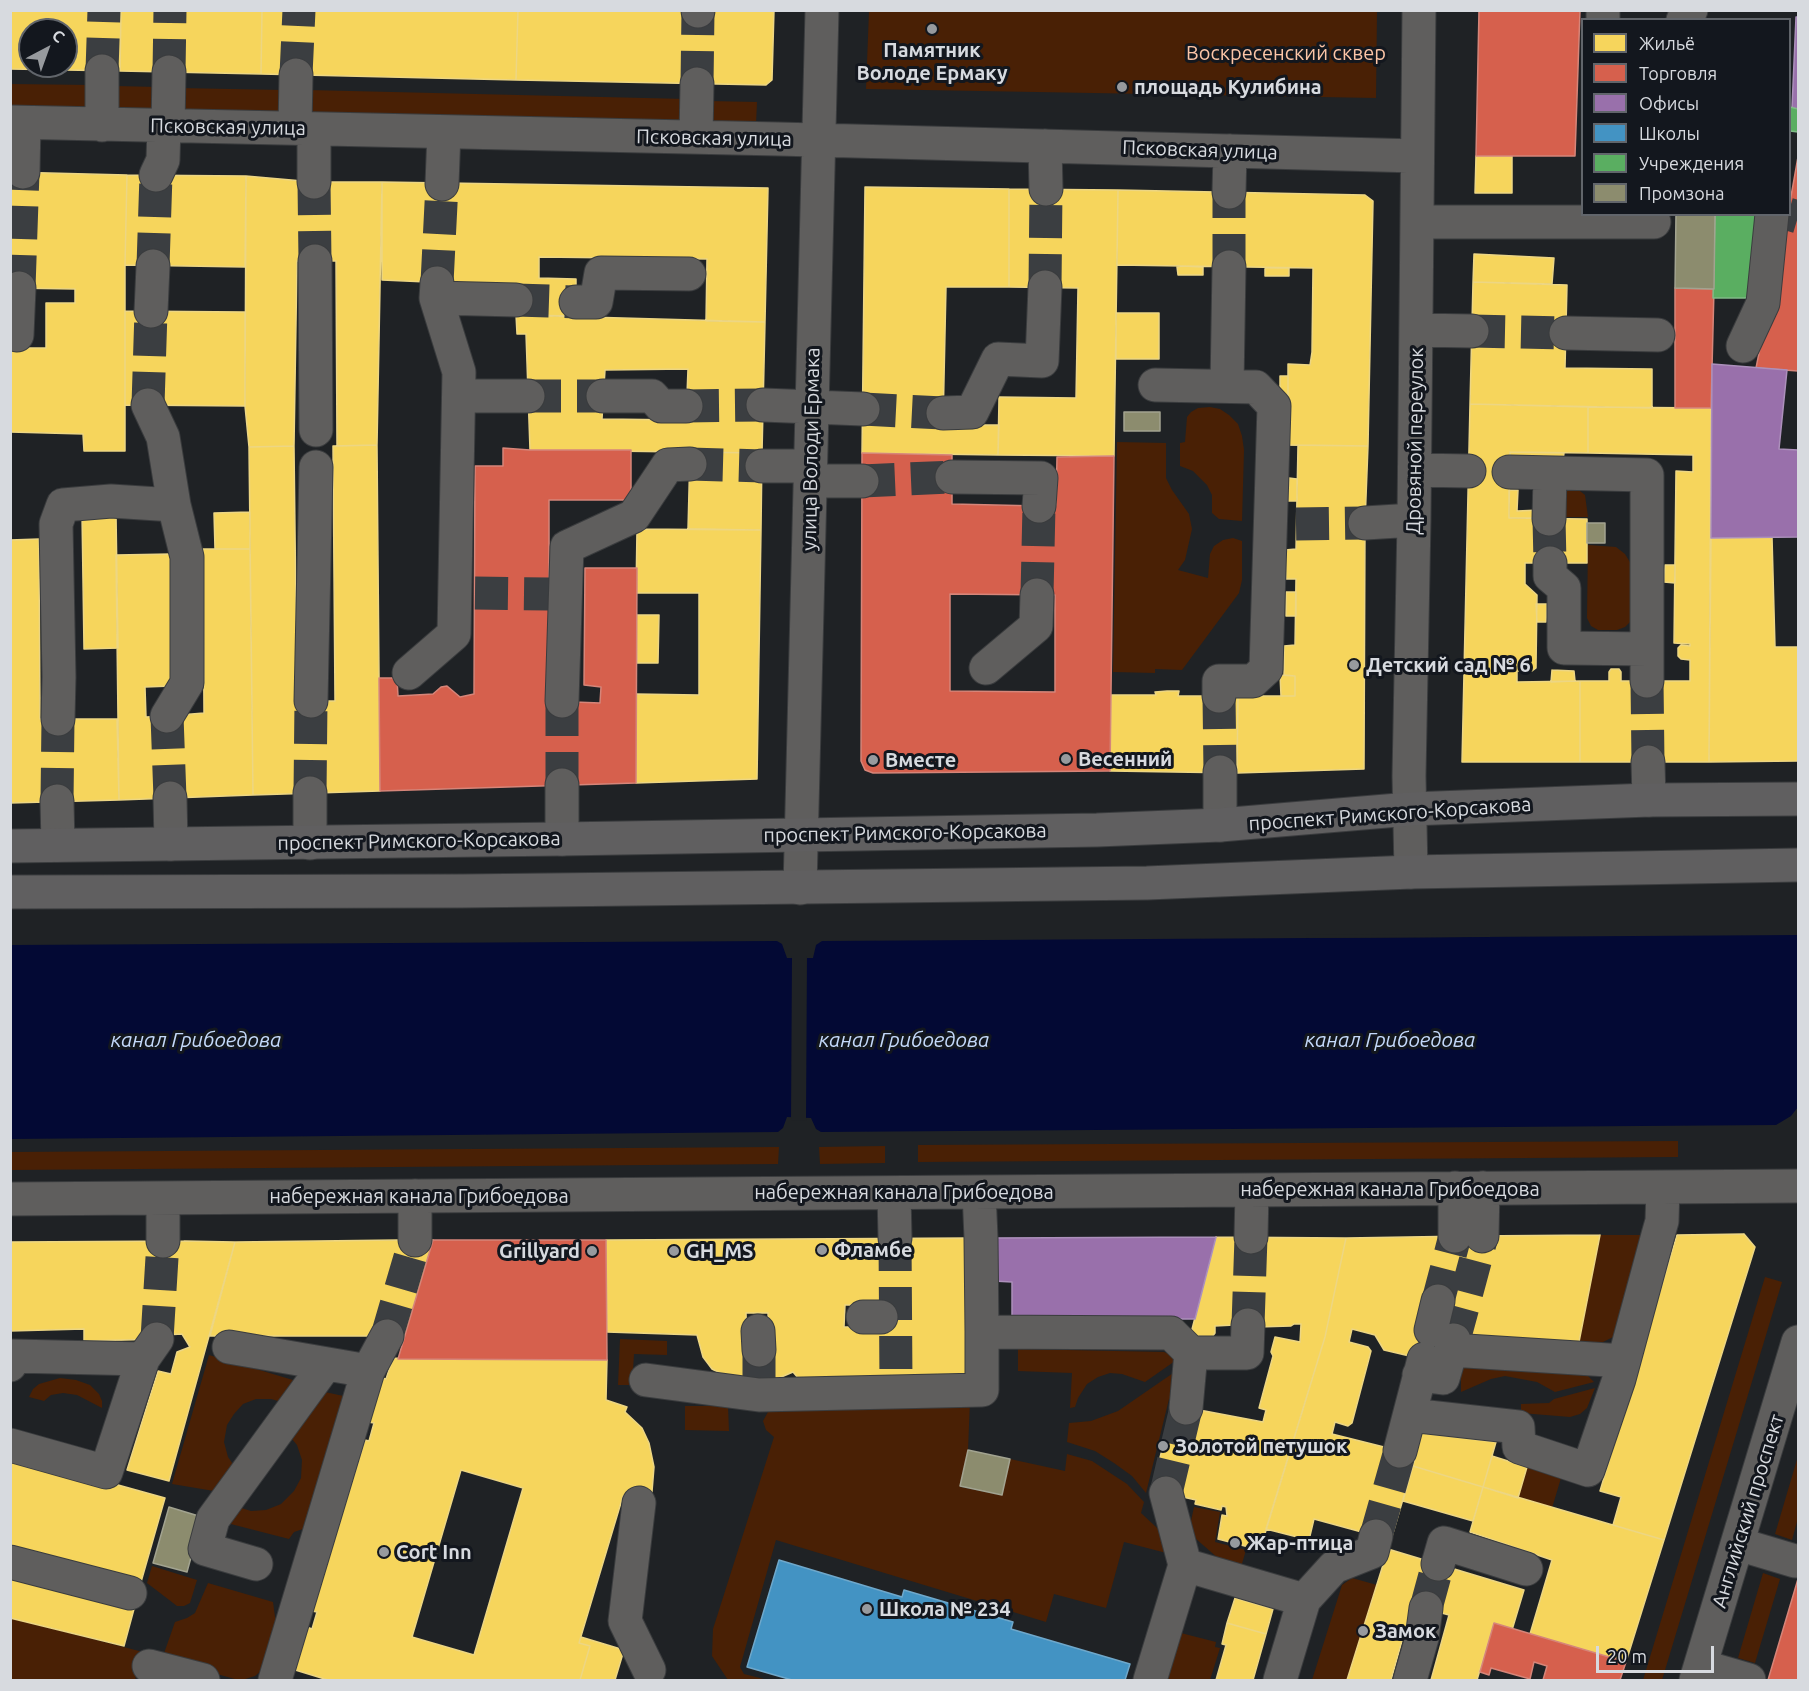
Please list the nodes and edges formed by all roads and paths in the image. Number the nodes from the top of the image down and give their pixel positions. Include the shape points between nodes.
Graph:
1 (822, 10) edge
2 (1419, 10) edge
3 (102, 71) tunnel mouth
4 (169, 72) tunnel mouth
5 (296, 75) tunnel mouth
6 (697, 84) tunnel mouth
7 (17, 122) edge
8 (102, 125) junction
9 (166, 126) junction
10 (304, 129) junction
11 (444, 132) junction
12 (696, 137) junction
13 (818, 140) junction
14 (1045, 146) junction
15 (1230, 151) junction
16 (1418, 156) junction
17 (23, 172) tunnel mouth
18 (156, 175) tunnel mouth
19 (314, 182) tunnel mouth
20 (442, 184) tunnel mouth
21 (1046, 189) tunnel mouth
22 (1229, 192) tunnel mouth
23 (1772, 216) edge
24 (1417, 222) junction
25 (1654, 222) dead end
26 (315, 261) tunnel mouth
27 (153, 266) tunnel mouth
28 (1229, 267) tunnel mouth
29 (689, 274) dead end
30 (1045, 287) tunnel mouth
31 (19, 288) tunnel mouth
32 (516, 300) tunnel mouth
33 (576, 302) tunnel mouth
34 (151, 311) tunnel mouth
35 (1416, 330) junction
36 (1472, 331) tunnel mouth
37 (1566, 333) tunnel mouth
38 (17, 335) dead end
39 (1658, 335) dead end
40 (1743, 346) dead end
41 (1155, 386) dead end
42 (1227, 387) junction
43 (459, 396) junction
44 (528, 396) tunnel mouth
45 (603, 396) tunnel mouth
46 (148, 405) tunnel mouth
47 (764, 405) tunnel mouth
48 (686, 406) tunnel mouth
49 (812, 407) junction
50 (863, 409) tunnel mouth
51 (943, 413) tunnel mouth
52 (316, 430) dead end
53 (690, 464) tunnel mouth
54 (762, 466) tunnel mouth
55 (316, 467) dead end
56 (1415, 470) junction
57 (1469, 471) dead end
58 (1509, 472) dead end
59 (1550, 473) junction
60 (810, 474) junction
61 (952, 477) tunnel mouth
62 (862, 481) tunnel mouth
63 (174, 505) junction
64 (1040, 506) tunnel mouth
65 (1549, 519) tunnel mouth
66 (1414, 520) junction
67 (1365, 523) tunnel mouth
68 (1550, 562) tunnel mouth
69 (1037, 595) tunnel mouth
70 (1647, 649) junction
71 (986, 668) dead end
72 (409, 673) dead end
73 (1647, 681) tunnel mouth
74 (1219, 696) dead end
75 (311, 701) tunnel mouth
76 (562, 701) tunnel mouth
77 (167, 716) tunnel mouth
78 (58, 719) tunnel mouth
79 (1648, 762) tunnel mouth
80 (1220, 772) tunnel mouth
81 (562, 785) tunnel mouth
82 (310, 793) tunnel mouth
83 (170, 798) tunnel mouth
84 (1798, 799) edge
85 (1649, 800) junction
86 (57, 801) tunnel mouth
87 (1410, 809) junction
88 (1220, 825) junction
89 (801, 835) junction
90 (562, 839) junction
91 (310, 843) junction
92 (171, 844) junction
93 (58, 845) junction
94 (10, 846) edge
95 (1798, 865) edge
96 (1411, 872) junction
97 (800, 888) junction
98 (10, 892) edge
99 (1798, 1186) edge
100 (1663, 1187) junction
101 (1469, 1188) junction
102 (1252, 1190) junction
103 (894, 1192) junction
104 (979, 1192) junction
105 (415, 1196) junction
106 (163, 1198) junction
107 (10, 1199) edge
108 (1469, 1236) tunnel mouth
109 (1251, 1237) tunnel mouth
110 (895, 1238) tunnel mouth
111 (415, 1240) tunnel mouth
112 (164, 1241) tunnel mouth
113 (1248, 1324) tunnel mouth
114 (982, 1332) junction
115 (387, 1336) tunnel mouth
116 (1798, 1342) edge
117 (229, 1347) dead end
118 (1191, 1353) junction
119 (1624, 1361) junction
120 (326, 1364) junction
121 (10, 1365) edge
122 (368, 1371) junction
123 (646, 1380) dead end
124 (1186, 1408) tunnel mouth
125 (1410, 1415) junction
126 (10, 1445) edge
127 (1400, 1451) tunnel mouth
128 (1166, 1493) tunnel mouth
129 (639, 1503) dead end
130 (1376, 1536) tunnel mouth
131 (1738, 1545) junction
132 (1795, 1561) dead end
133 (10, 1562) edge
134 (256, 1564) dead end
135 (1438, 1564) tunnel mouth
136 (1185, 1565) junction
137 (1526, 1569) dead end
138 (130, 1593) dead end
139 (1304, 1600) junction
140 (1426, 1608) tunnel mouth
141 (149, 1666) dead end
142 (649, 1670) dead end
143 (1698, 1673) edge
144 (203, 1680) edge
145 (275, 1680) edge
146 (1150, 1680) edge
147 (1280, 1680) edge
148 (1410, 1680) edge
149 (1749, 1680) edge

1 - 13 street, улица Володи Ермака
2 - 16 street, Дровяной переулок
3 - 8 street
4 - 9 street
5 - 10 street
6 - 12 street
7 - 8 street, Псковская улица
7 - 17 street
8 - 9 street, Псковская улица
9 - 10 street, Псковская улица
9 - 18 street via 163,160
10 - 11 street, Псковская улица
10 - 19 street
11 - 12 street, Псковская улица
11 - 20 street
12 - 13 street, Псковская улица
13 - 14 street, Псковская улица
13 - 49 street, улица Володи Ермака
14 - 15 street, Псковская улица
14 - 21 street
15 - 16 street, Псковская улица
15 - 22 street
16 - 24 street, Дровяной переулок
23 - 40 street via 1763,303
24 - 25 street
24 - 35 street, Дровяной переулок
26 - 52 street
27 - 34 street
28 - 42 street
29 - 33 street via 600,273 596,303
30 - 51 street via 1042,361 998,359 972,412
31 - 38 street
32 - 43 street via 437,290 459,372
35 - 36 street
35 - 56 street, Дровяной переулок
37 - 39 street
41 - 42 street
42 - 74 street via 1256,387 1274,406 1283,524 1266,669 1253,681 1219,681
43 - 44 street
43 - 72 street via 465,593 454,634
45 - 48 street via 652,396 661,406
46 - 63 street via 163,436
47 - 49 street
49 - 50 street
49 - 60 street, улица Володи Ермака
53 - 76 street via 668,465 634,516 567,547 557,594
54 - 60 street
55 - 75 street
56 - 57 street
56 - 66 street, Дровяной переулок
58 - 59 street
59 - 65 street
59 - 70 street via 1647,475
60 - 62 street
60 - 89 street, улица Володи Ермака
61 - 64 street via 1041,478
63 - 77 street via 187,557 187,683
63 - 78 street via 111,501 63,505 56,524
66 - 67 street
66 - 87 street, Дровяной переулок
68 - 70 street via 1550,576 1564,588 1564,648
69 - 71 street via 1036,626
70 - 73 street
79 - 85 street
80 - 88 street
81 - 90 street
82 - 91 street
83 - 92 street
84 - 85 main road, проспект Римского-Корсакова
85 - 87 main road, проспект Римского-Корсакова
86 - 93 street
87 - 88 main road, проспект Римского-Корсакова
87 - 96 street, Дровяной переулок
88 - 89 main road, проспект Римского-Корсакова
89 - 90 main road, проспект Римского-Корсакова
89 - 97 street, улица Володи Ермака
90 - 91 main road, проспект Римского-Корсакова
91 - 92 main road, проспект Римского-Корсакова
92 - 93 main road, проспект Римского-Корсакова
93 - 94 main road, проспект Римского-Корсакова
95 - 96 main road
96 - 97 main road via 1147,883
97 - 98 main road
99 - 100 street, набережная канала Грибоедова
100 - 101 street, набережная канала Грибоедова
100 - 119 street via 1662,1221
101 - 102 street, набережная канала Грибоедова
101 - 108 street
102 - 104 street, набережная канала Грибоедова
102 - 109 street
103 - 104 street, набережная канала Грибоедова
103 - 105 street, набережная канала Грибоедова
103 - 110 street
104 - 114 street
105 - 106 street, набережная канала Грибоедова
105 - 111 street
106 - 107 street, набережная канала Грибоедова
106 - 112 street
113 - 118 street via 1247,1353
114 - 118 street via 1171,1333
114 - 123 street via 982,1390 896,1387 759,1364
115 - 122 street
116 - 131 street, Английский проспект
117 - 120 street
118 - 124 street
119 - 125 street via 1436,1343
119 - 125 street via 1588,1470 1519,1447 1518,1427
120 - 122 street
120 - 134 street via 213,1519 205,1549
121 - 126 street via 13,1356 150,1349 106,1472
122 - 145 street
125 - 127 street
128 - 136 street
129 - 142 street via 625,1621
130 - 139 street via 1372,1552 1334,1567
131 - 132 street
131 - 143 street, Английский проспект
133 - 138 street
135 - 137 street via 1444,1543
136 - 139 street
136 - 146 street
139 - 147 street
140 - 148 street
141 - 144 street
143 - 149 street

